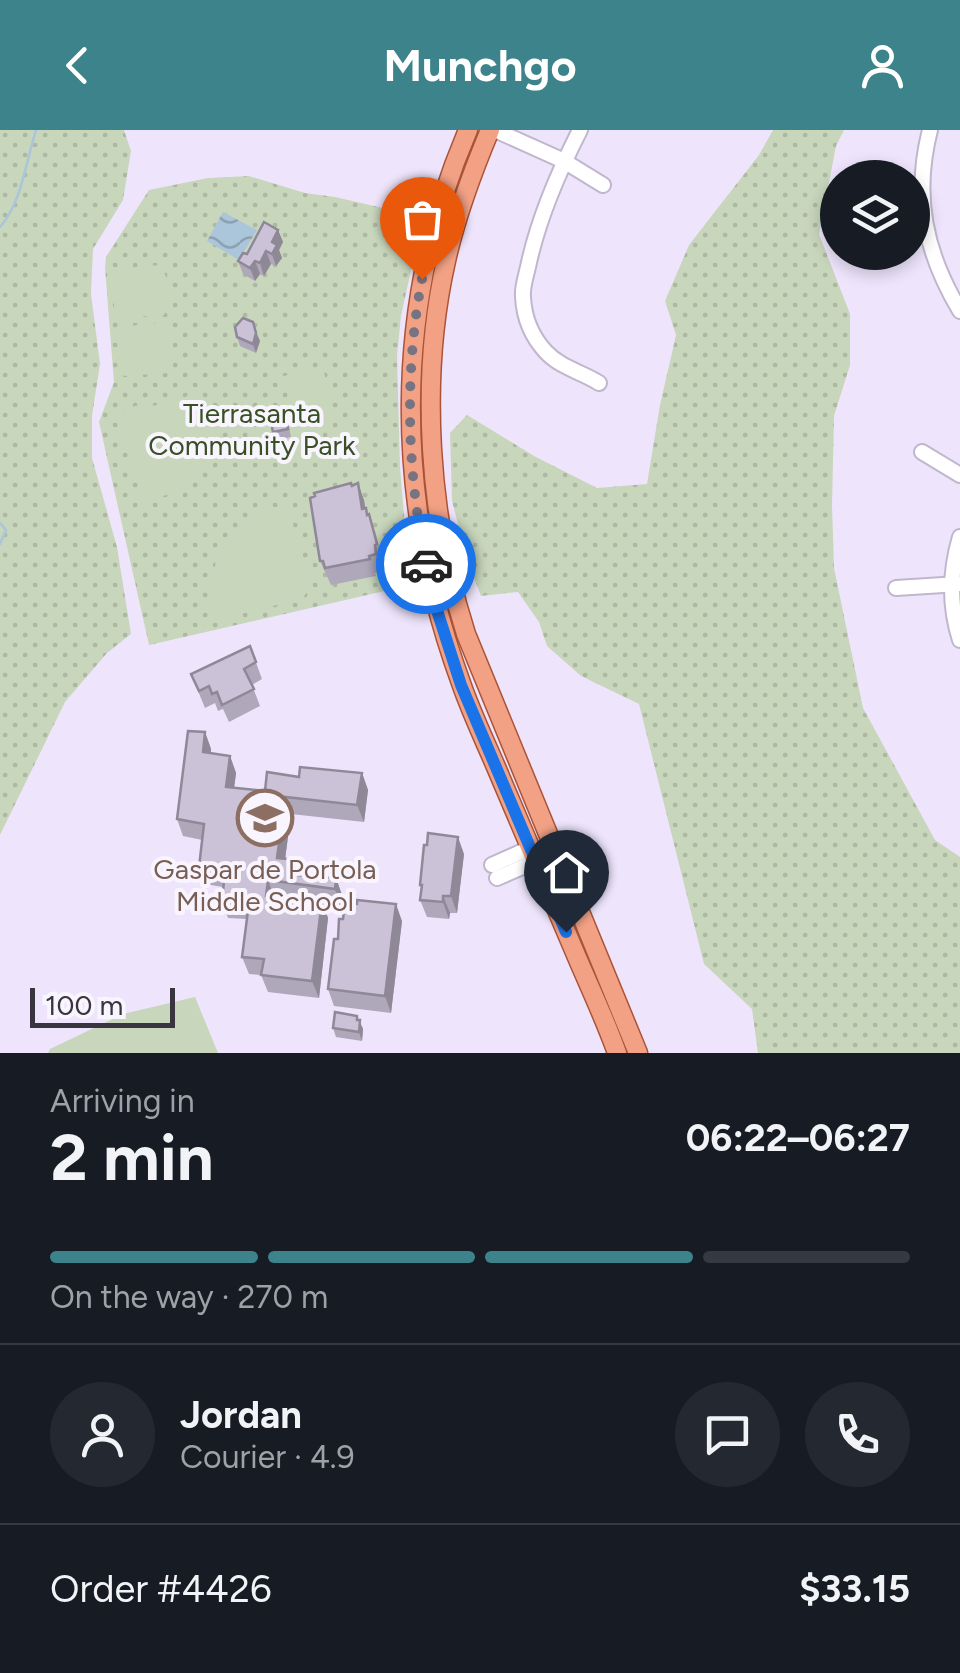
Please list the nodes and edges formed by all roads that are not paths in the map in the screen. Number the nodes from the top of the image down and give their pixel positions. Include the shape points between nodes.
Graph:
1 (468, 130) edge
2 (492, 130) edge
3 (580, 130) edge
4 (930, 130) edge
5 (564, 161) junction
6 (604, 185) dead end
7 (418, 300) junction
8 (960, 311) edge
9 (434, 332) junction
10 (599, 384) dead end
11 (922, 452) dead end
12 (960, 475) edge
13 (960, 537) edge
14 (956, 584) edge
15 (896, 588) dead end
16 (960, 640) edge
17 (551, 845) junction
18 (532, 854) junction
19 (494, 871) dead end
20 (617, 1053) edge
21 (638, 1053) edge

1 - 7 main road via 439,206
2 - 5 street
2 - 9 main road via 458,212
3 - 5 street
4 - 8 street via 921,179 924,220
5 - 6 street
5 - 10 street via 534,240 522,293 525,316 546,353
7 - 9 main road via 431,314
7 - 18 main road via 410,413 420,534 461,685
9 - 17 main road via 434,466 452,592
11 - 12 street
13 - 14 street
14 - 15 street
14 - 16 street
17 - 18 street
17 - 21 main road
18 - 19 street via 521,852
18 - 20 main road

